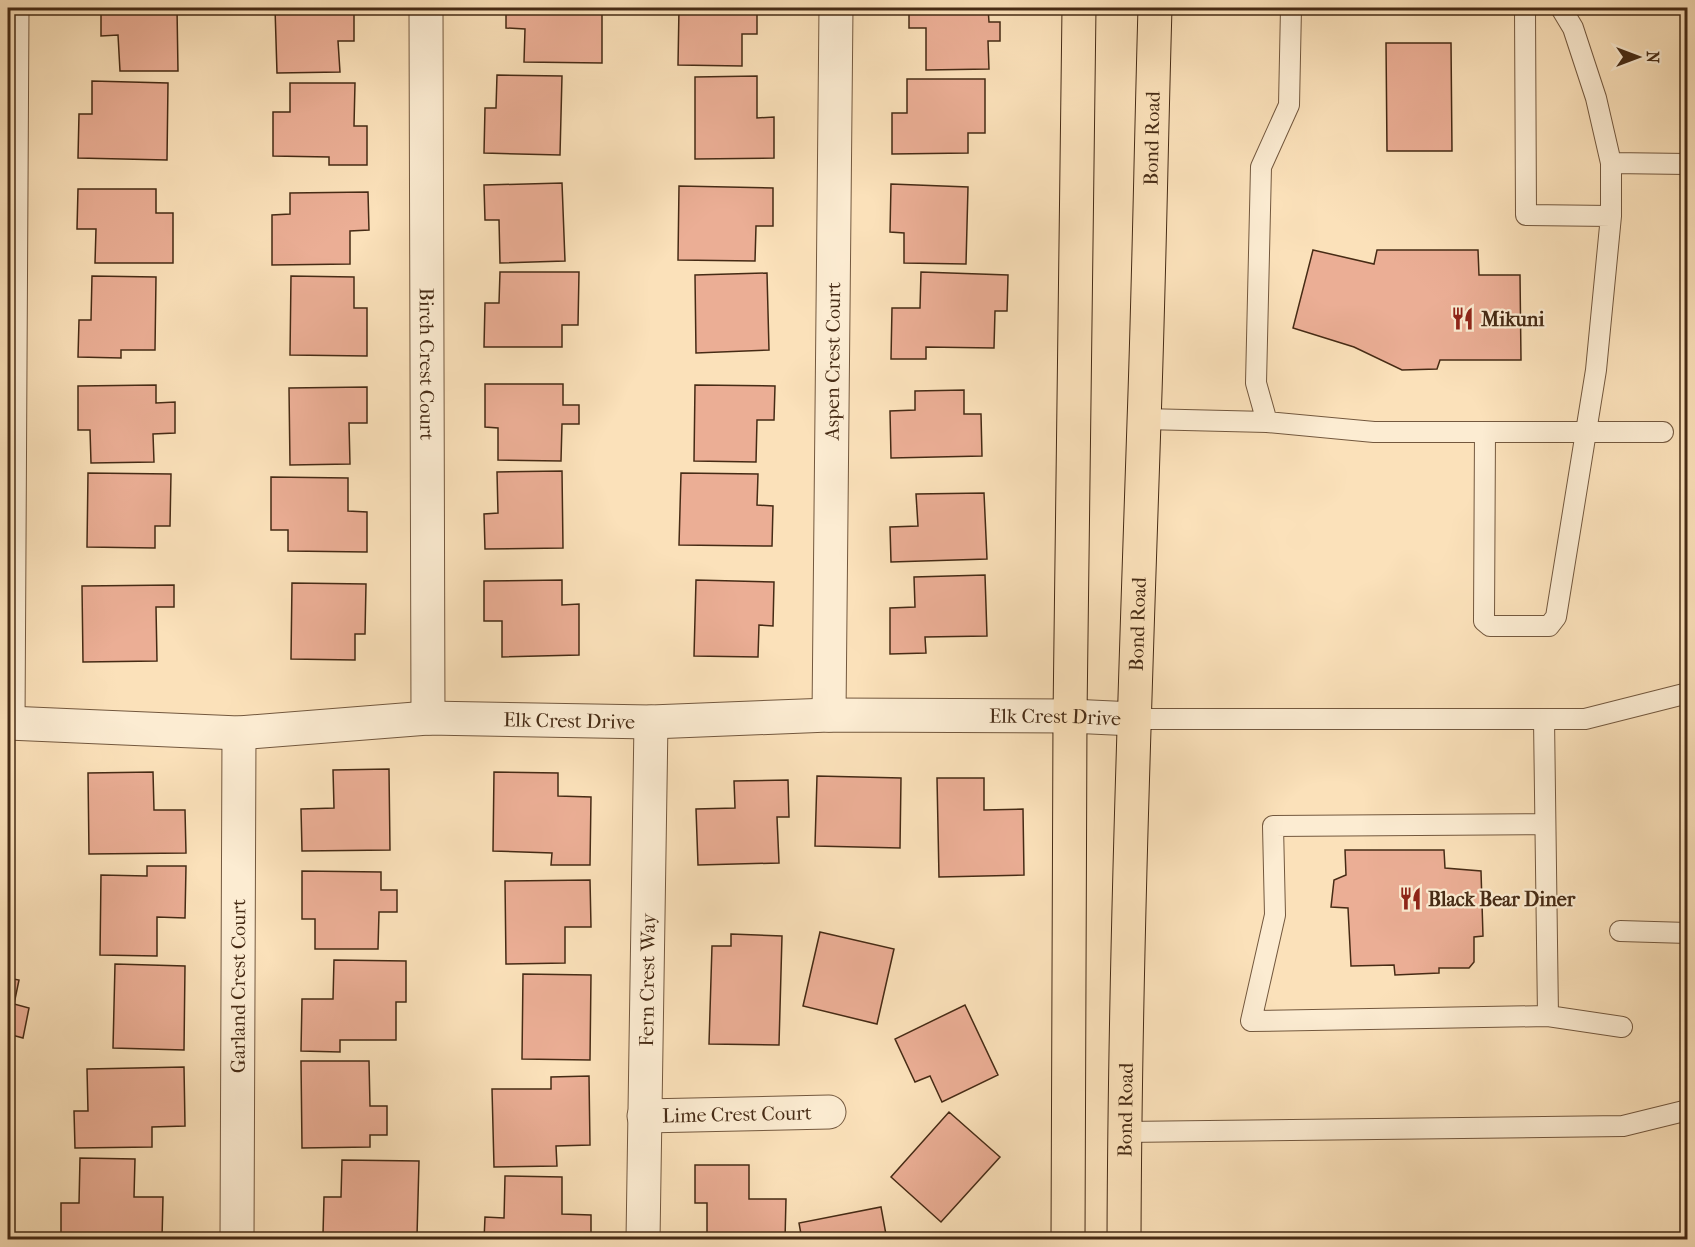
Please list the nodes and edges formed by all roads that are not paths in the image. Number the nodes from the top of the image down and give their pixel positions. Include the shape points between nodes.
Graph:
1 (12, 8) edge
2 (426, 8) edge
3 (836, 8) edge
4 (1079, 8) edge
5 (1155, 8) edge
6 (1291, 8) edge
7 (1525, 8) edge
8 (1561, 8) edge
9 (1611, 163) junction
10 (1688, 164) edge
11 (1611, 216) junction
12 (1144, 419) junction
13 (1267, 422) junction
14 (1485, 432) junction
15 (1663, 432) dead end
16 (1585, 433) junction
17 (1688, 693) edge
18 (830, 715) junction
19 (1070, 716) junction
20 (428, 718) junction
21 (1134, 719) junction
22 (1544, 719) junction
23 (651, 722) junction
24 (8, 723) edge
25 (239, 733) junction
26 (1545, 824) junction
27 (1620, 931) dead end
28 (1688, 933) edge
29 (1548, 1016) junction
30 (1622, 1027) dead end
31 (1688, 1110) edge
32 (830, 1112) dead end
33 (644, 1116) junction
34 (1125, 1132) junction
35 (237, 1239) edge
36 (643, 1239) edge
37 (1068, 1239) edge
38 (1124, 1239) edge

1 - 24 street
2 - 20 street, Birch Crest Court
3 - 18 street, Aspen Crest Court
4 - 19 main road
5 - 12 main road, Bond Road
6 - 13 lane via 1289,105 1261,167 1256,383
7 - 11 lane via 1526,215
8 - 9 lane via 1573,28 1596,98
9 - 10 lane
9 - 11 lane
11 - 16 lane via 1596,370
12 - 13 lane
12 - 21 main road, Bond Road
13 - 14 lane via 1374,432
14 - 16 lane
14 - 16 lane via 1484,621 1490,626 1549,626 1556,617
15 - 16 lane
17 - 22 lane via 1585,719
18 - 19 street, Elk Crest Drive
18 - 23 street, Elk Crest Drive
19 - 21 street, Elk Crest Drive
19 - 37 main road
20 - 23 street, Elk Crest Drive
20 - 25 street, Elk Crest Drive
21 - 22 lane
21 - 34 main road, Bond Road
22 - 26 lane
23 - 33 street, Fern Crest Way
24 - 25 street, Elk Crest Drive
25 - 35 street, Garland Crest Court
26 - 29 lane
26 - 29 lane via 1273,826 1275,915 1251,1021
27 - 28 lane
29 - 30 lane
31 - 34 lane via 1623,1126
32 - 33 street, Lime Crest Court
33 - 36 street, Fern Crest Way
34 - 38 main road, Bond Road

